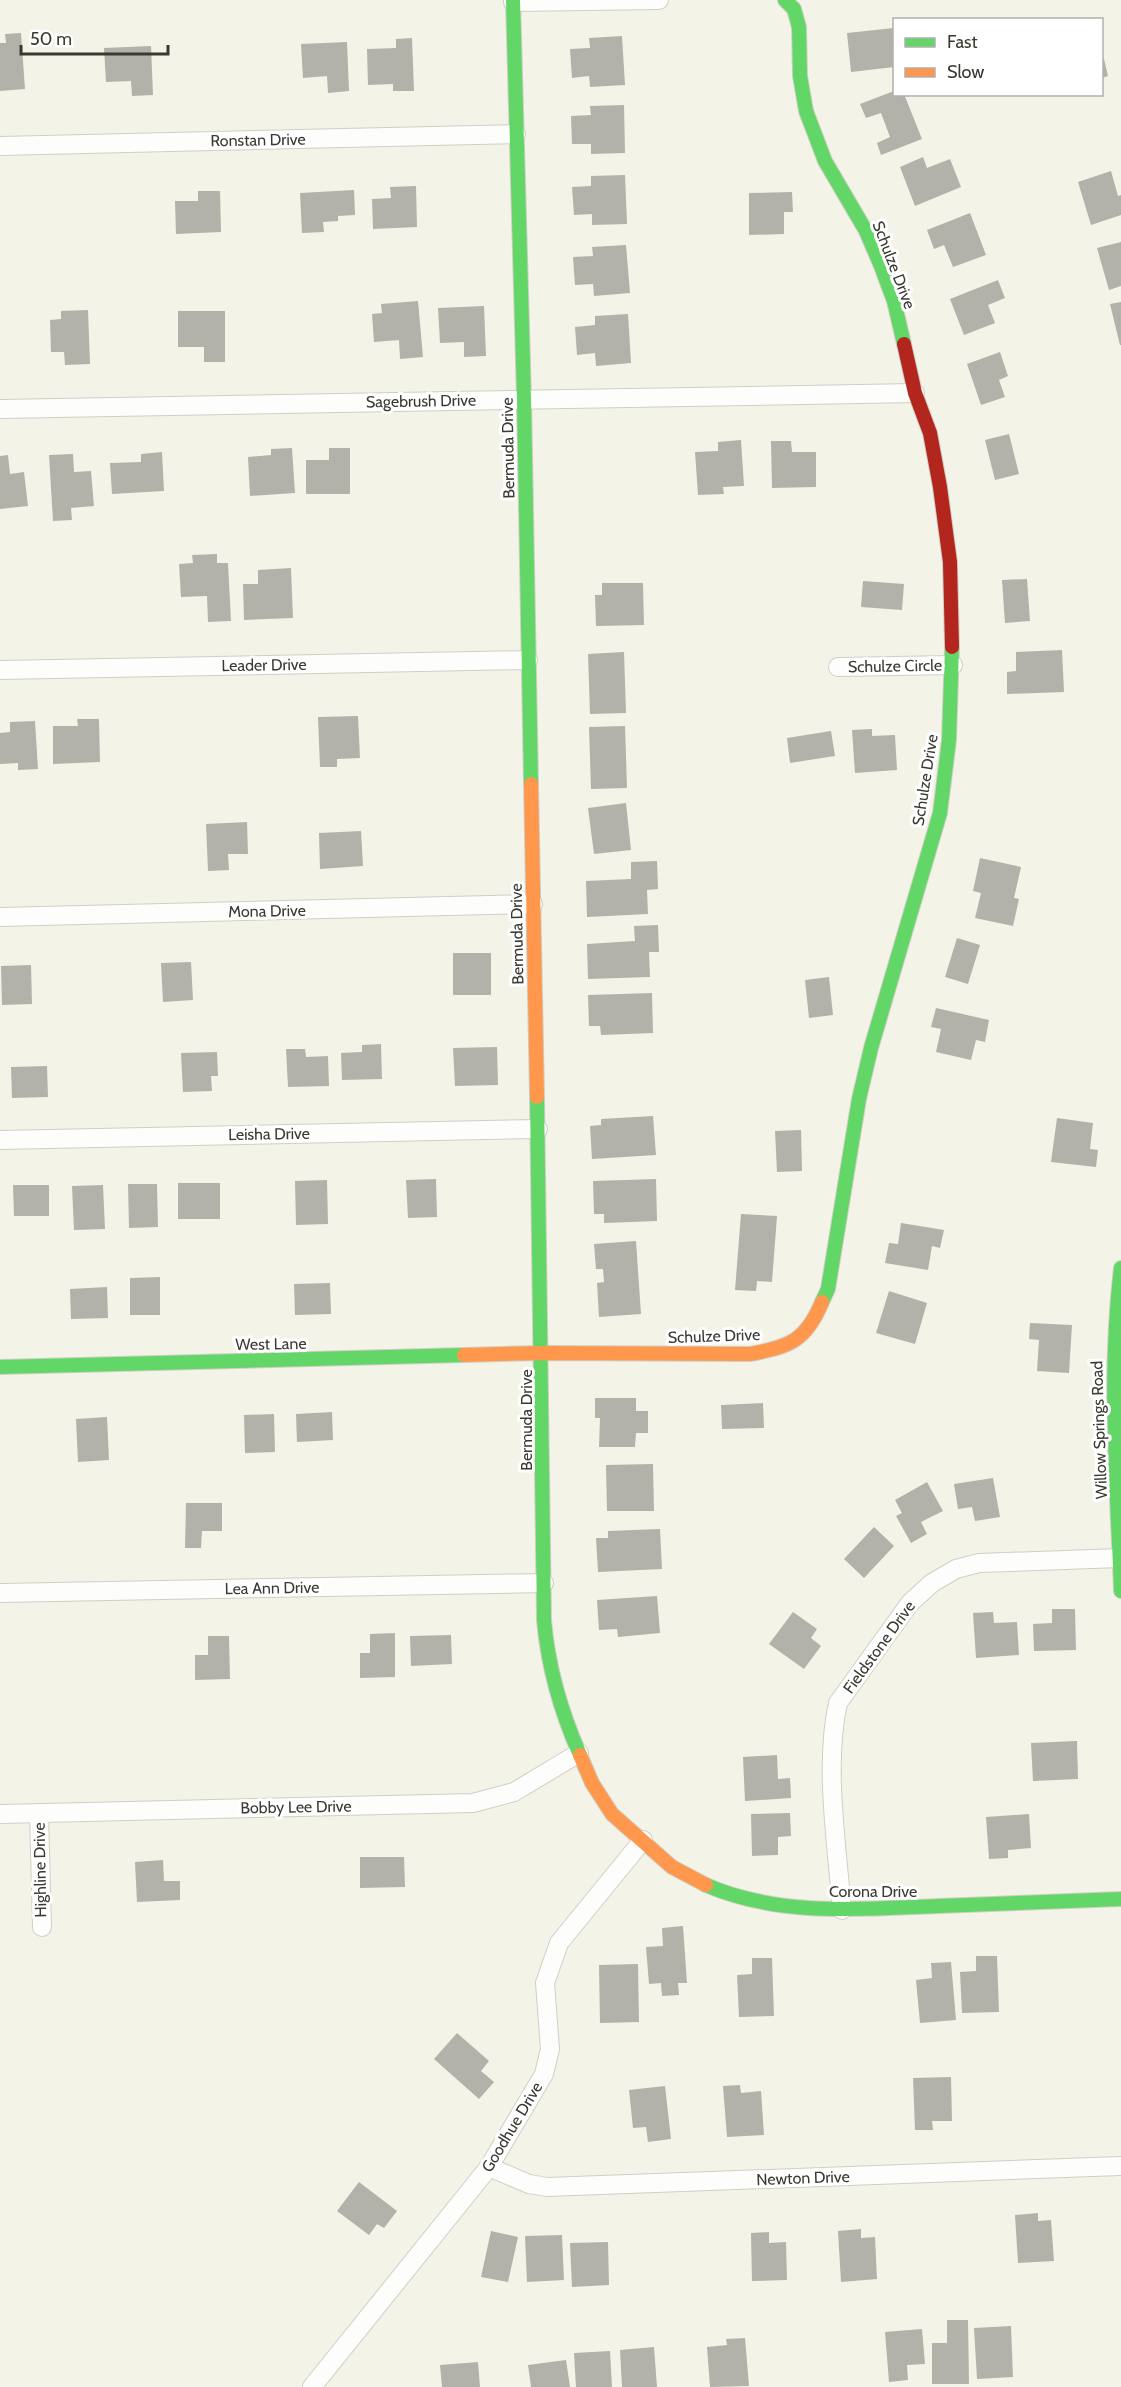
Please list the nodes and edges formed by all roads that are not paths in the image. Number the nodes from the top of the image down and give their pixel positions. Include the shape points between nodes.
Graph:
1 (659, 0) edge
2 (513, 1) edge
3 (790, 4) edge
4 (516, 134) junction
5 (0, 146) edge
6 (915, 393) junction
7 (524, 399) junction
8 (0, 409) edge
9 (528, 660) junction
10 (952, 665) junction
11 (838, 668) dead end
12 (0, 670) edge
13 (533, 904) junction
14 (0, 917) edge
15 (538, 1129) junction
16 (0, 1140) edge
17 (1121, 1268) edge
18 (1118, 1330) edge
19 (542, 1353) junction
20 (0, 1367) edge
21 (1120, 1558) edge
22 (544, 1583) junction
23 (1121, 1591) edge
24 (0, 1593) edge
25 (579, 1753) junction
26 (39, 1813) junction
27 (0, 1814) edge
28 (643, 1840) junction
29 (1121, 1899) edge
30 (842, 1910) junction
31 (42, 1927) dead end
32 (1121, 2166) edge
33 (489, 2167) junction
34 (312, 2387) edge

1 - 2 street
2 - 4 street, Bermuda Drive
3 - 6 street, Schulze Drive via 799,27 800,76 806,111 825,161 866,231 881,266 894,301
4 - 5 street, Ronstan Drive
4 - 7 street, Bermuda Drive
6 - 7 street, Sagebrush Drive
6 - 10 street, Schulze Drive via 930,433 950,562
7 - 8 street, Sagebrush Drive
7 - 9 street, Bermuda Drive
9 - 12 street, Leader Drive
9 - 13 street, Bermuda Drive
10 - 11 street, Schulze Circle
10 - 19 street, Schulze Drive via 949,740 940,813 871,1048 828,1289 814,1322 800,1337 779,1349 750,1354
13 - 14 street, Mona Drive
13 - 15 street, Bermuda Drive
15 - 16 street, Leisha Drive
15 - 19 street, Bermuda Drive
17 - 18 street, Willow Springs Road
18 - 21 street, Willow Springs Road via 1113,1371
19 - 20 street, West Lane
19 - 22 street, Bermuda Drive
21 - 23 street, Willow Springs Road
21 - 30 street, Fieldstone Drive via 979,1563 956,1569 932,1583 910,1603 838,1703 833,1724 833,1792
22 - 24 street, Lea Ann Drive
22 - 25 street, Bermuda Drive via 547,1653 565,1721
25 - 26 street, Bobby Lee Drive via 514,1792 472,1803
25 - 28 street, Bermuda Drive via 612,1814
26 - 27 street, Bobby Lee Drive
26 - 31 street, Highline Drive
28 - 30 street, Corona Drive via 672,1867 736,1897
28 - 33 street, Goodhue Drive via 559,1943 545,1983 550,2049 544,2074
29 - 30 street, Corona Drive
32 - 33 street, Newton Drive via 547,2187 529,2184
33 - 34 street, Goodhue Drive

